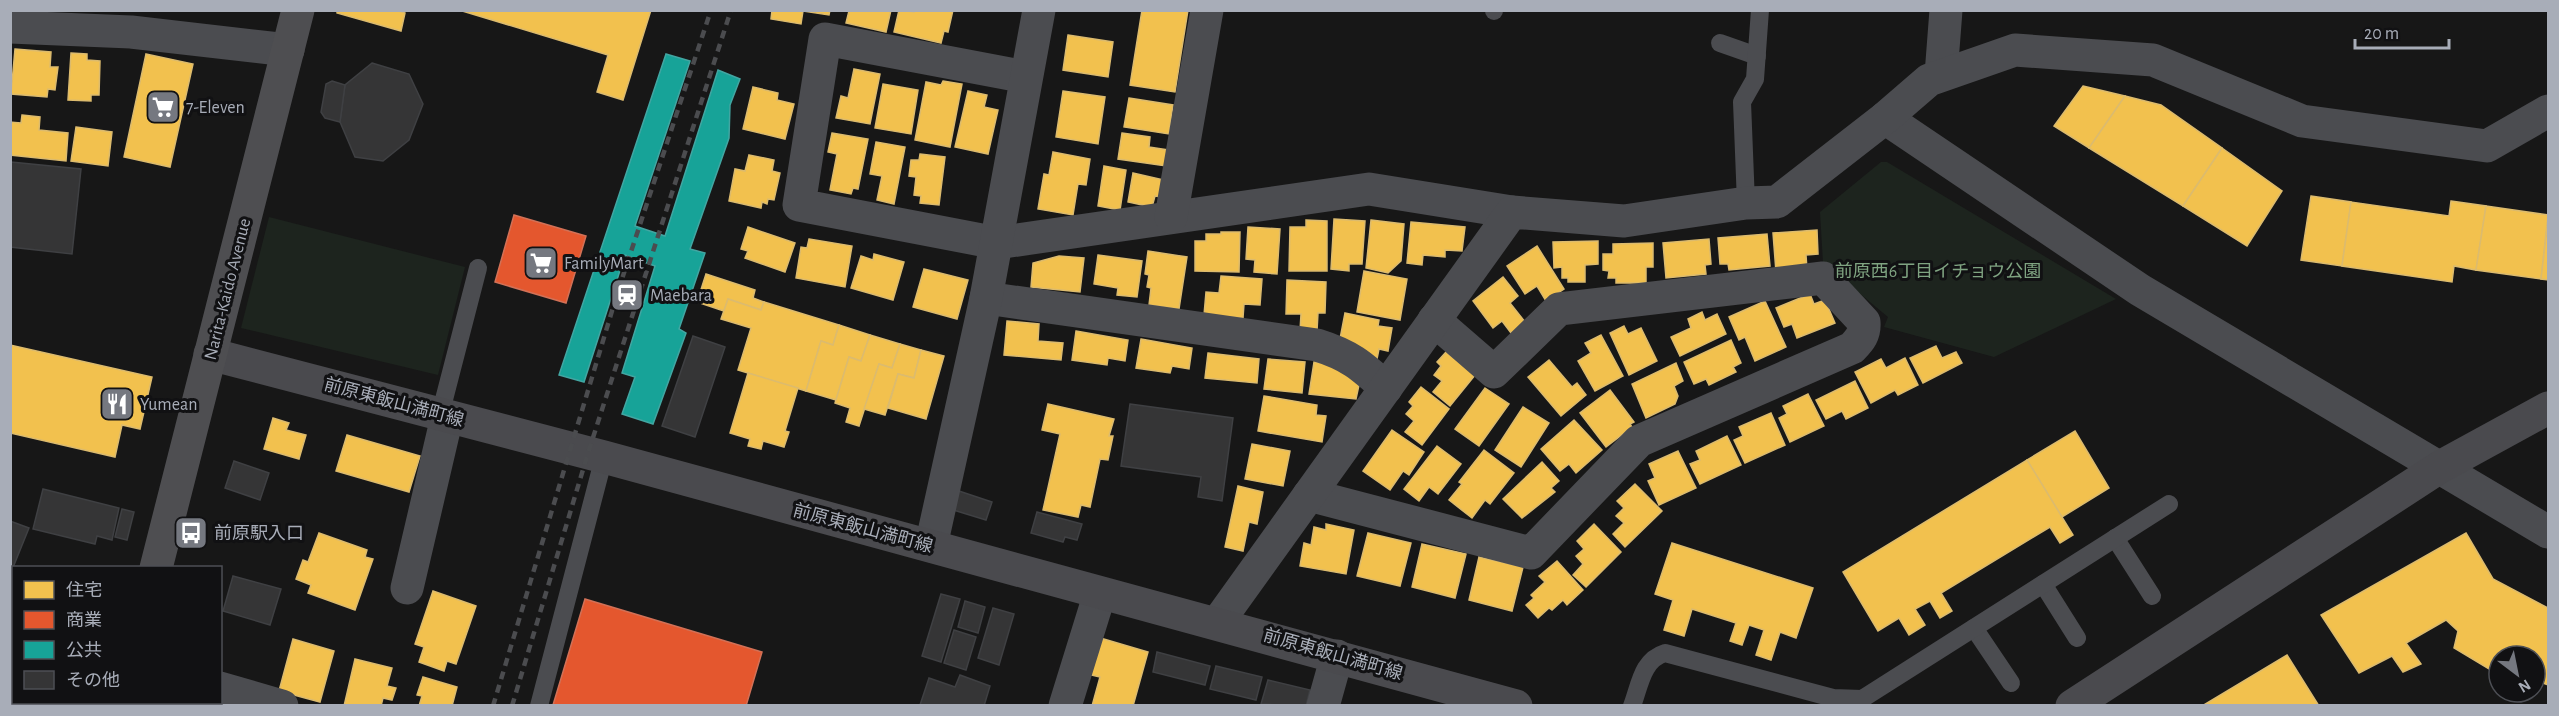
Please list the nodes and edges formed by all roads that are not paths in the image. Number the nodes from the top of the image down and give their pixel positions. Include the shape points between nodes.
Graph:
1 (298, 10) edge
2 (1039, 10) edge
3 (1207, 10) edge
4 (1760, 10) edge
5 (1946, 10) edge
6 (10, 27) edge
7 (1720, 43) dead end
8 (288, 50) junction
9 (1757, 56) junction
10 (1941, 75) junction
11 (1026, 78) junction
12 (2548, 111) edge
13 (1885, 118) junction
14 (1746, 203) junction
15 (1512, 212) junction
16 (1171, 217) junction
17 (997, 243) junction
18 (478, 268) dead end
19 (986, 298) junction
20 (1434, 320) junction
21 (210, 354) junction
22 (1386, 388) junction
23 (2548, 408) edge
24 (444, 416) junction
25 (604, 457) junction
26 (2440, 467) junction
27 (1309, 495) junction
28 (2169, 504) dead end
29 (2548, 532) edge
30 (2115, 538) junction
31 (931, 546) junction
32 (156, 566) edge
33 (2043, 584) junction
34 (407, 588) dead end
35 (1101, 593) junction
36 (2152, 596) dead end
37 (1218, 622) junction
38 (1974, 628) junction
39 (2077, 638) dead end
40 (1337, 656) junction
41 (2011, 683) dead end
42 (222, 689) edge
43 (1480, 701) edge
44 (282, 705) edge
45 (539, 705) edge
46 (1065, 705) edge
47 (1323, 705) edge
48 (1516, 705) edge
49 (1632, 705) edge
50 (2072, 705) edge

1 - 8 highway, Narita-Kaido Avenue
2 - 11 street
3 - 16 street
4 - 9 lane
5 - 10 street
6 - 8 street via 131,32
7 - 9 lane
8 - 21 highway, Narita-Kaido Avenue
9 - 14 lane via 1755,79 1742,102
10 - 12 street via 2014,50 2153,60 2302,121 2487,146
10 - 13 street via 1929,80
11 - 17 street
11 - 17 street via 825,39 799,205
13 - 14 street via 1777,202
13 - 26 street via 2140,290
14 - 15 street via 1624,221
15 - 16 street via 1369,189
15 - 20 street
16 - 17 street
17 - 19 street
18 - 24 lane
19 - 22 street via 1317,345 1343,353
19 - 31 street
20 - 22 street
20 - 27 street via 1494,372 1558,309 1823,278 1864,322 1864,330 1852,348 1639,441 1531,553
21 - 24 street, 前原東飯山満町線
21 - 32 highway, Narita-Kaido Avenue
22 - 27 street
23 - 26 street
24 - 25 street, 前原東飯山満町線
24 - 34 street
25 - 31 street, 前原東飯山満町線
25 - 45 lane
26 - 29 street
26 - 50 street
27 - 37 street
28 - 30 lane
30 - 33 lane
30 - 36 lane
31 - 35 street, 前原東飯山満町線
33 - 38 lane
33 - 39 lane
35 - 37 street, 前原東飯山満町線
35 - 46 street
37 - 40 street, 前原東飯山満町線
38 - 41 lane
38 - 49 lane via 1862,699 1833,698 1665,653 1647,664
40 - 43 street, 前原東飯山満町線
40 - 47 street
42 - 44 street
43 - 48 street, 前原東飯山満町線

